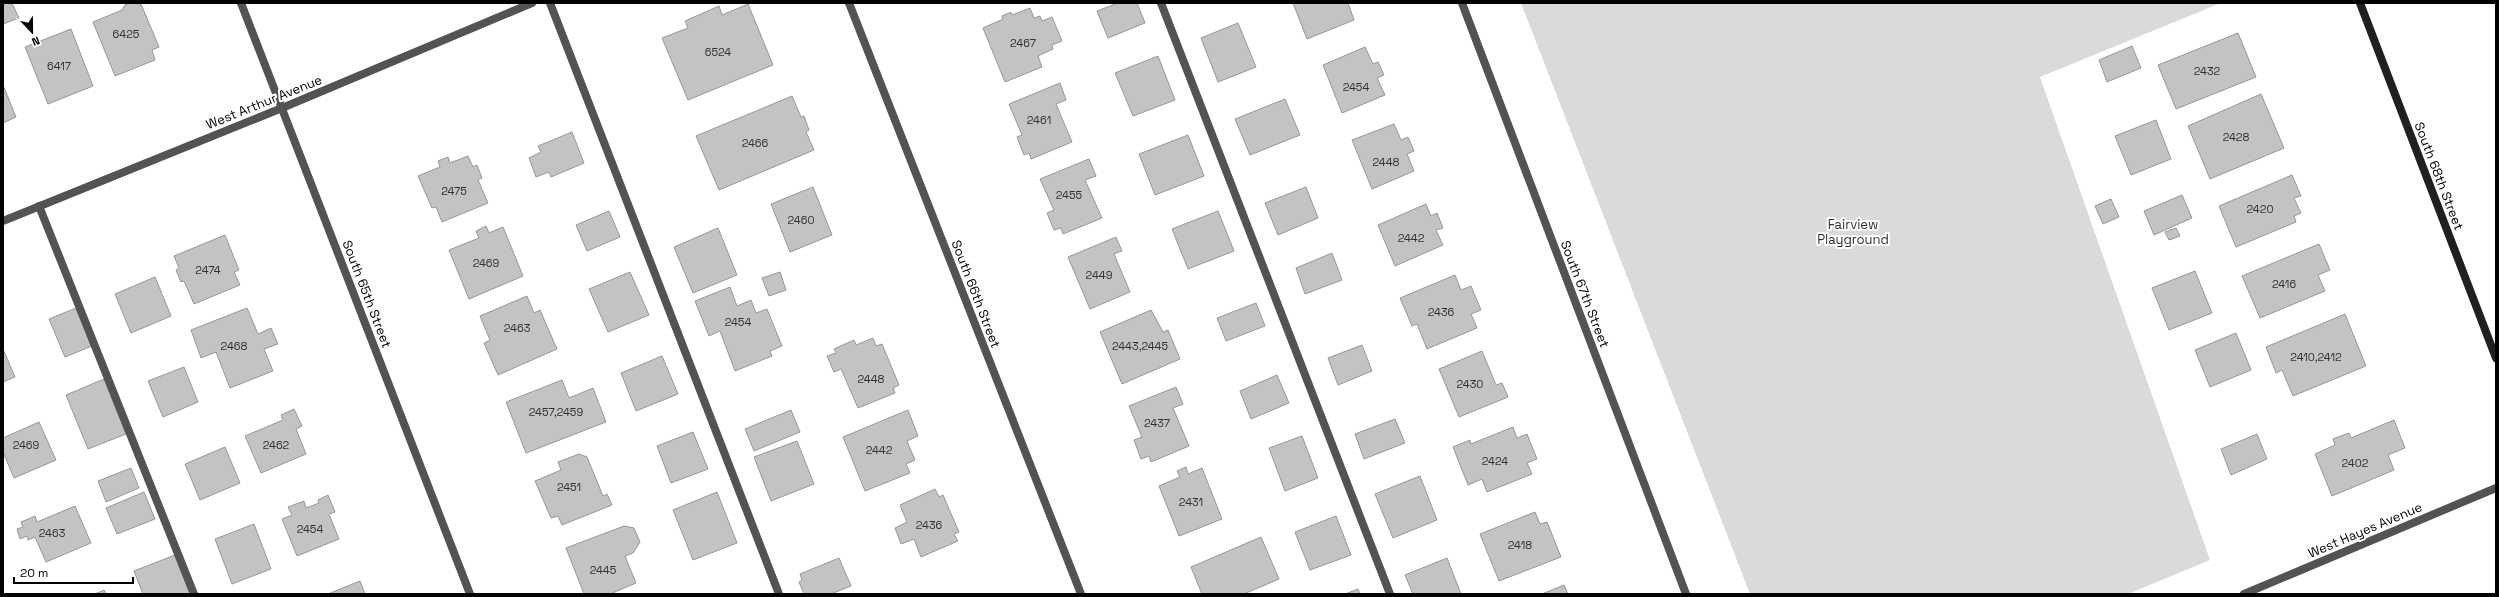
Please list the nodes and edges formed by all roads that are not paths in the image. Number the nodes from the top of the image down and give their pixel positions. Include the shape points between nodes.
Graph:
1 (241, 3) edge
2 (532, 3) edge
3 (550, 3) edge
4 (849, 3) edge
5 (1161, 3) edge
6 (1462, 3) edge
7 (2360, 3) edge
8 (282, 108) junction
9 (39, 206) junction
10 (3, 221) edge
11 (2496, 358) edge
12 (2496, 488) edge
13 (194, 594) edge
14 (470, 594) edge
15 (779, 594) edge
16 (1081, 594) edge
17 (1390, 594) edge
18 (1686, 594) edge
19 (2244, 594) edge

1 - 8 street, South 65th Street
2 - 8 street, West Arthur Avenue
3 - 15 street
4 - 16 street, South 66th Street
5 - 17 street
6 - 18 street, South 67th Street
7 - 11 street, South 68th Street
8 - 9 street, West Arthur Avenue
8 - 14 street, South 65th Street
9 - 10 street, West Arthur Avenue
9 - 13 street
12 - 19 street, West Hayes Avenue

